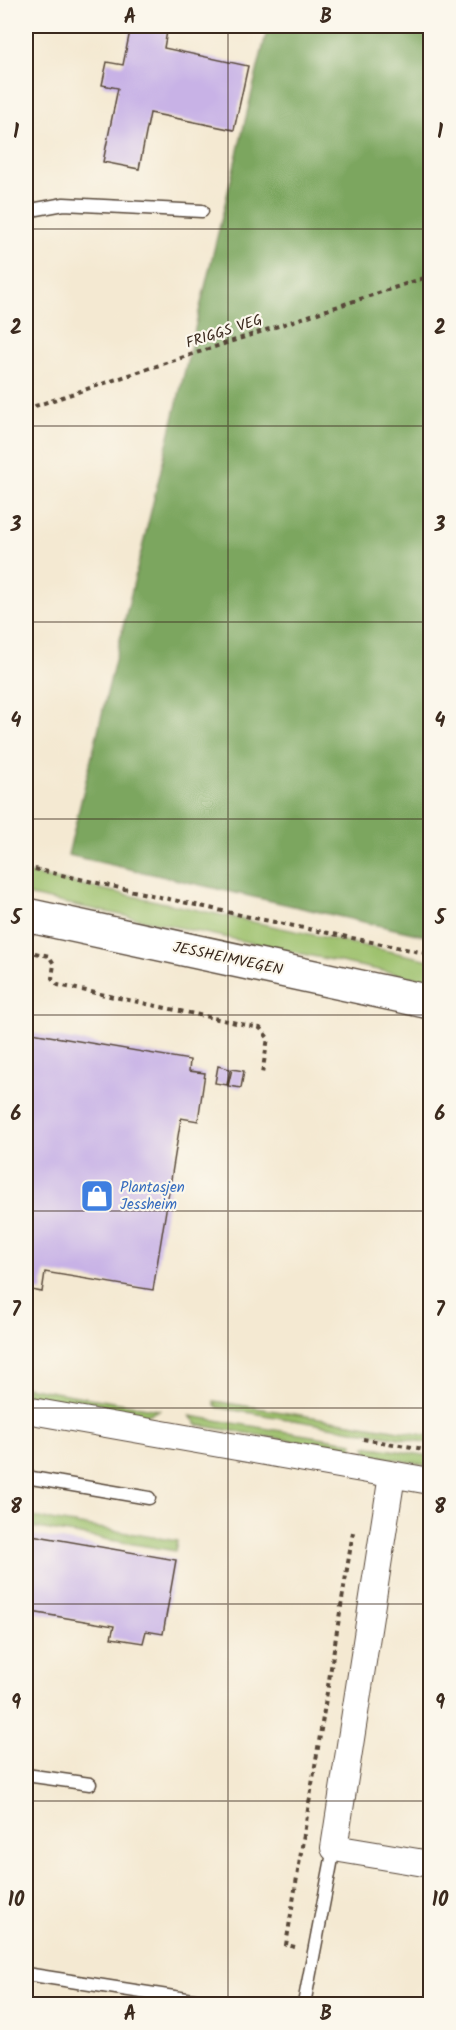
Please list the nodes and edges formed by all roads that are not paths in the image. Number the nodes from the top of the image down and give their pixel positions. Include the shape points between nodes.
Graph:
1 (26, 211) edge
2 (202, 211) dead end
3 (26, 915) edge
4 (430, 1002) edge
5 (26, 1410) edge
6 (392, 1475) junction
7 (26, 1477) edge
8 (430, 1481) edge
9 (149, 1498) dead end
10 (26, 1775) edge
11 (90, 1784) dead end
12 (334, 1848) junction
13 (430, 1864) edge
14 (26, 1974) edge
15 (219, 2004) edge
16 (304, 2004) edge

1 - 2 lane via 64,204
3 - 4 main road, JESSHEIMVEGEN
5 - 6 street
6 - 8 street
6 - 12 street
7 - 9 lane
10 - 11 lane
12 - 13 street
12 - 16 lane
14 - 15 lane

